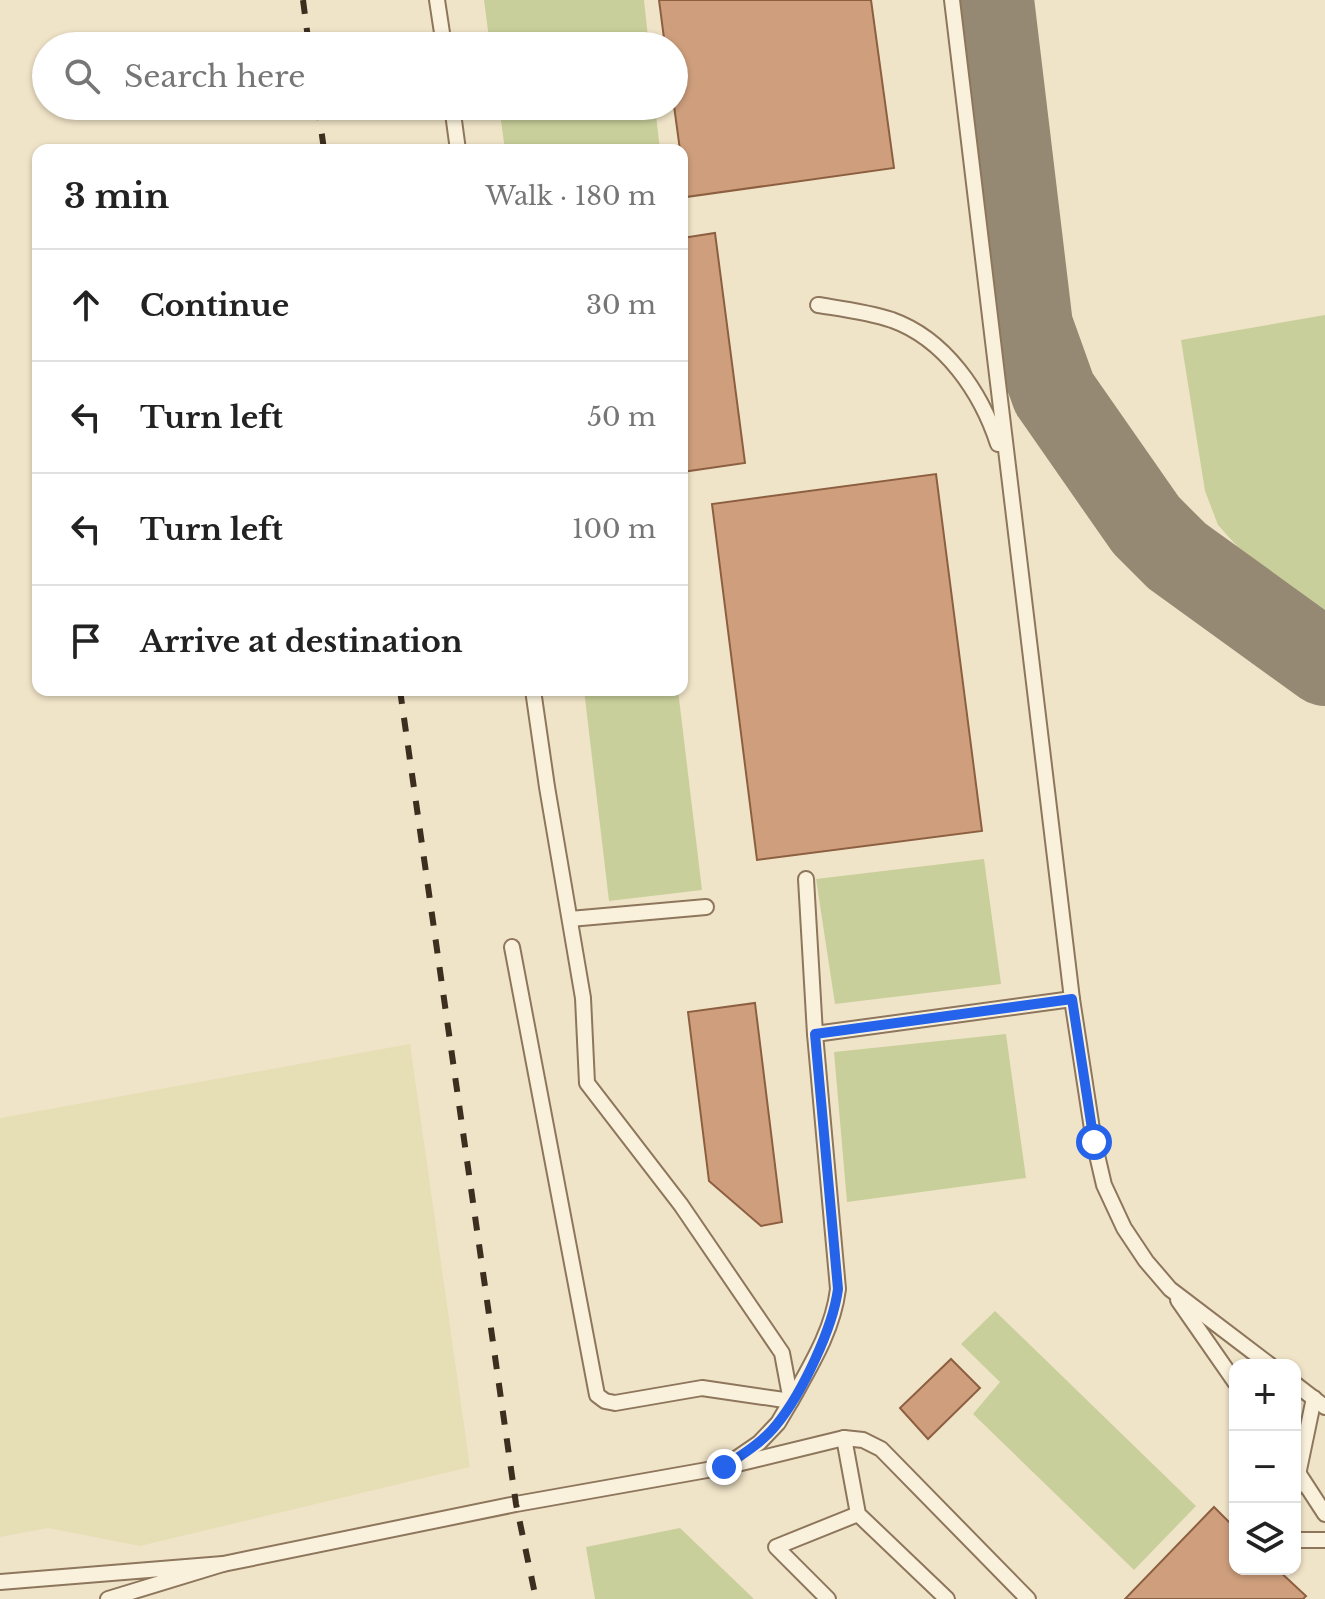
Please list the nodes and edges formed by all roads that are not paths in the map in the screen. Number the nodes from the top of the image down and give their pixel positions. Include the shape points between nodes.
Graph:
1 (437, 0) edge
2 (952, 0) edge
3 (442, 32) edge
4 (454, 120) edge
5 (457, 144) edge
6 (818, 305) dead end
7 (1009, 475) junction
8 (534, 696) edge
9 (806, 879) dead end
10 (706, 907) dead end
11 (570, 919) junction
12 (512, 947) dead end
13 (1072, 999) junction
14 (815, 1034) junction
15 (1170, 1289) junction
16 (1262, 1359) edge
17 (1229, 1373) edge
18 (1301, 1388) edge
19 (791, 1401) junction
20 (1319, 1402) edge
21 (844, 1438) junction
22 (1301, 1463) edge
23 (724, 1467) junction
24 (1301, 1482) edge
25 (858, 1514) junction
26 (1325, 1514) edge
27 (1301, 1540) edge
28 (1325, 1540) edge
29 (223, 1564) junction
30 (0, 1582) edge
31 (108, 1599) edge
32 (828, 1599) edge
33 (947, 1599) edge
34 (1028, 1599) edge

1 - 3 lane
2 - 7 lane
4 - 5 lane
6 - 7 lane via 895,321 929,340 974,390
7 - 13 lane
8 - 11 lane
9 - 14 lane
10 - 11 lane
11 - 19 lane via 583,998 587,1083 681,1205 782,1353
12 - 19 lane via 597,1395 615,1403 702,1388
13 - 14 lane
13 - 15 lane via 1104,1185 1124,1228
14 - 19 lane via 838,1289 820,1351
15 - 16 lane
15 - 17 lane
18 - 20 lane
19 - 23 lane via 759,1443
20 - 22 lane
21 - 23 lane
21 - 25 lane
21 - 34 lane via 881,1449
23 - 29 lane
24 - 26 lane
25 - 32 lane via 776,1547
25 - 33 lane
27 - 28 lane
29 - 30 lane
29 - 31 lane

